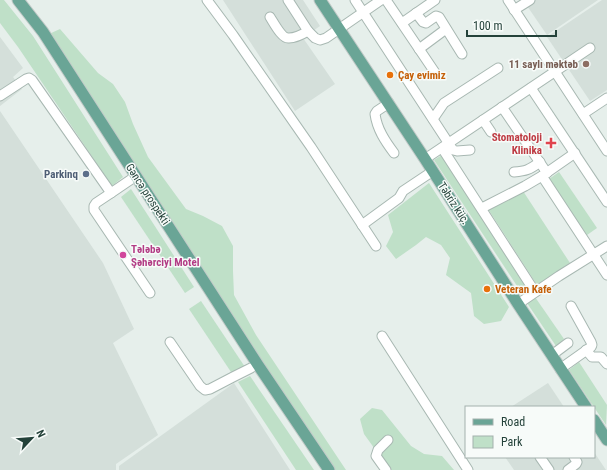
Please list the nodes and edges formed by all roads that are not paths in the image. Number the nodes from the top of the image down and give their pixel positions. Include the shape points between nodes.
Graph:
1 (10, 0) edge
2 (18, 0) edge
3 (207, 0) edge
4 (288, 0) edge
5 (320, 0) edge
6 (355, 0) edge
7 (381, 0) edge
8 (386, 0) edge
9 (435, 0) edge
10 (508, 0) edge
11 (530, 0) edge
12 (514, 10) junction
13 (363, 12) junction
14 (416, 13) junction
15 (270, 17) dead end
16 (402, 23) junction
17 (339, 29) junction
18 (446, 29) junction
19 (308, 31) junction
20 (419, 48) junction
21 (590, 48) dead end
22 (462, 54) dead end
23 (498, 68) dead end
24 (555, 72) junction
25 (436, 74) dead end
26 (531, 88) junction
27 (0, 96) edge
28 (607, 98) edge
29 (389, 104) junction
30 (502, 107) junction
31 (583, 114) junction
32 (433, 119) junction
33 (484, 120) junction
34 (491, 132) dead end
35 (446, 146) junction
36 (470, 150) dead end
37 (607, 151) edge
38 (394, 153) dead end
39 (575, 153) junction
40 (425, 159) junction
41 (540, 162) junction
42 (433, 171) junction
43 (514, 172) dead end
44 (545, 175) junction
45 (133, 178) junction
46 (111, 192) junction
47 (607, 202) edge
48 (482, 208) junction
49 (362, 225) junction
50 (376, 246) dead end
51 (607, 246) edge
52 (594, 254) junction
53 (607, 274) edge
54 (536, 292) junction
55 (150, 293) dead end
56 (518, 304) junction
57 (571, 306) dead end
58 (382, 336) dead end
59 (170, 342) dead end
60 (568, 343) dead end
61 (586, 350) junction
62 (552, 355) junction
63 (607, 364) edge
64 (251, 368) junction
65 (560, 369) junction
66 (585, 406) edge
67 (595, 421) edge
68 (606, 435) edge
69 (388, 440) dead end
70 (541, 458) edge
71 (575, 458) edge
72 (320, 470) edge
73 (329, 470) edge
74 (386, 470) edge
75 (468, 470) edge
76 (549, 470) edge
77 (568, 470) edge

1 - 45 main road, Gəncə prospekti via 38,36
2 - 45 main road, Gəncə prospekti via 43,32
3 - 49 street via 311,147
4 - 19 street
5 - 17 main road, Təbriz küç.
6 - 13 street
7 - 13 street
8 - 16 street
9 - 14 street
10 - 12 street
11 - 12 street
12 - 24 street
13 - 17 street
13 - 32 street
14 - 16 street
14 - 18 street via 426,23 436,16 439,17
15 - 19 street via 286,38
16 - 20 street
17 - 19 street via 320,40
17 - 29 main road, Təbriz küç.
18 - 20 street
18 - 22 street
20 - 25 street
21 - 24 street
23 - 32 street via 444,103
24 - 26 street
24 - 31 street
26 - 30 street
26 - 39 street
27 - 46 street via 26,79 32,80
28 - 31 street
29 - 38 street via 375,114 383,138
29 - 40 main road, Təbriz küç.
30 - 33 street
30 - 41 street
31 - 37 street
32 - 35 street
33 - 34 street
33 - 35 street
35 - 36 street via 457,151
35 - 40 street
35 - 48 street
39 - 44 street
39 - 47 street
40 - 42 main road, Təbriz küç.
41 - 43 street via 526,171
41 - 44 street
42 - 49 street via 402,191 399,198
42 - 56 main road, Təbriz küç.
44 - 48 street
44 - 52 street
45 - 46 street
45 - 64 main road, Gəncə prospekti
45 - 73 main road, Gəncə prospekti
46 - 55 street via 96,203 94,210
48 - 54 street
49 - 50 street
51 - 52 street
52 - 53 street
52 - 54 street
54 - 56 street
56 - 62 main road, Təbriz küç.
57 - 61 street via 591,342 591,347
58 - 75 street
59 - 64 street via 205,390
60 - 62 street
61 - 63 street via 592,357 601,357
61 - 65 street
62 - 65 main road, Təbriz küç.
64 - 72 main road, Gəncə prospekti
65 - 66 main road, Təbriz küç.
67 - 68 main road
69 - 74 street via 376,456
70 - 76 street
71 - 77 street via 576,464

